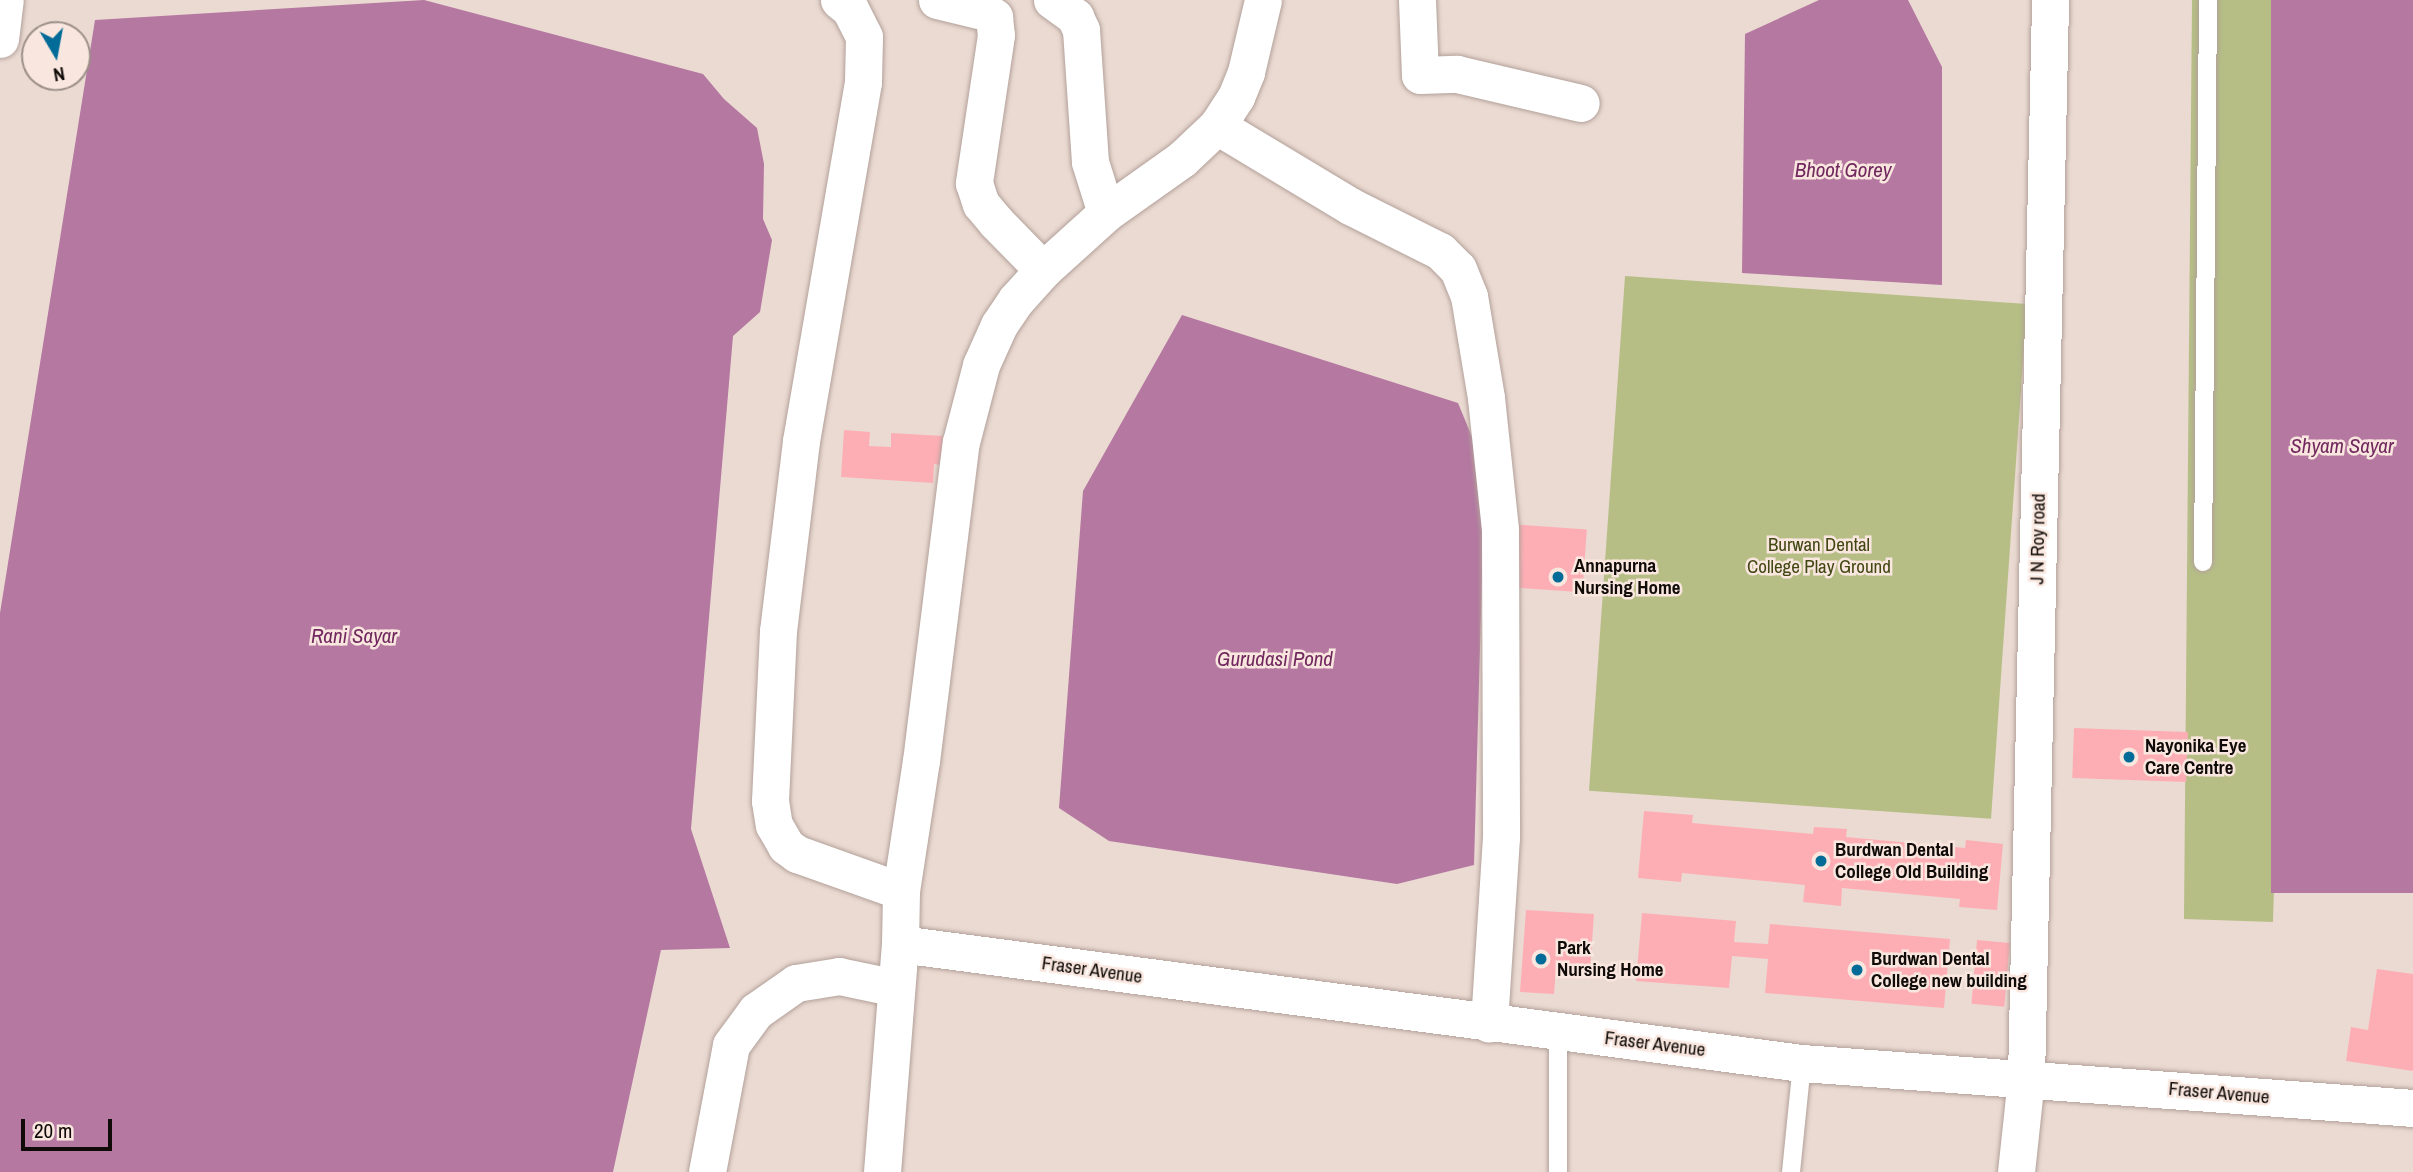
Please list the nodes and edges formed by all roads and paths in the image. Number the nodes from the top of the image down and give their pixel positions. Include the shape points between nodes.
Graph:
1 (5, 0) edge
2 (937, 0) edge
3 (1052, 0) edge
4 (1263, 0) edge
5 (1417, 0) edge
6 (2050, 0) edge
7 (2208, 0) edge
8 (849, 3) edge
9 (999, 8) edge
10 (0, 39) edge
11 (1581, 103) dead end
12 (1217, 126) junction
13 (1106, 213) junction
14 (1043, 270) junction
15 (2203, 562) dead end
16 (901, 891) junction
17 (900, 944) junction
18 (896, 988) junction
19 (1489, 1024) junction
20 (1558, 1032) junction
21 (1802, 1063) junction
22 (2026, 1078) junction
23 (2413, 1108) edge
24 (707, 1172) edge
25 (882, 1172) edge
26 (1558, 1172) edge
27 (1791, 1172) edge
28 (2016, 1172) edge

1 - 10 street
2 - 9 street via 988,12
3 - 13 street via 1075,17 1082,30 1090,162
4 - 12 street via 1246,72
5 - 11 street via 1420,75 1457,74
6 - 22 street, J N Roy road
7 - 15 lane
8 - 16 street via 864,37 863,82 799,454 778,631 770,801 774,825 786,846 797,854
9 - 14 street via 974,183 988,213
12 - 13 street via 1182,159
12 - 19 street via 1350,206 1440,251 1458,270 1469,296 1500,530 1501,837
13 - 14 street
14 - 16 street via 999,325 981,365 961,442
16 - 17 street
17 - 18 street
17 - 19 street, Fraser Avenue
18 - 24 street via 839,976 796,983 756,1011 731,1045
18 - 25 street
19 - 20 street, Fraser Avenue
20 - 21 street, Fraser Avenue
20 - 26 lane
21 - 22 street, Fraser Avenue
21 - 27 lane
22 - 23 street, Fraser Avenue
22 - 28 street, J N Roy road

